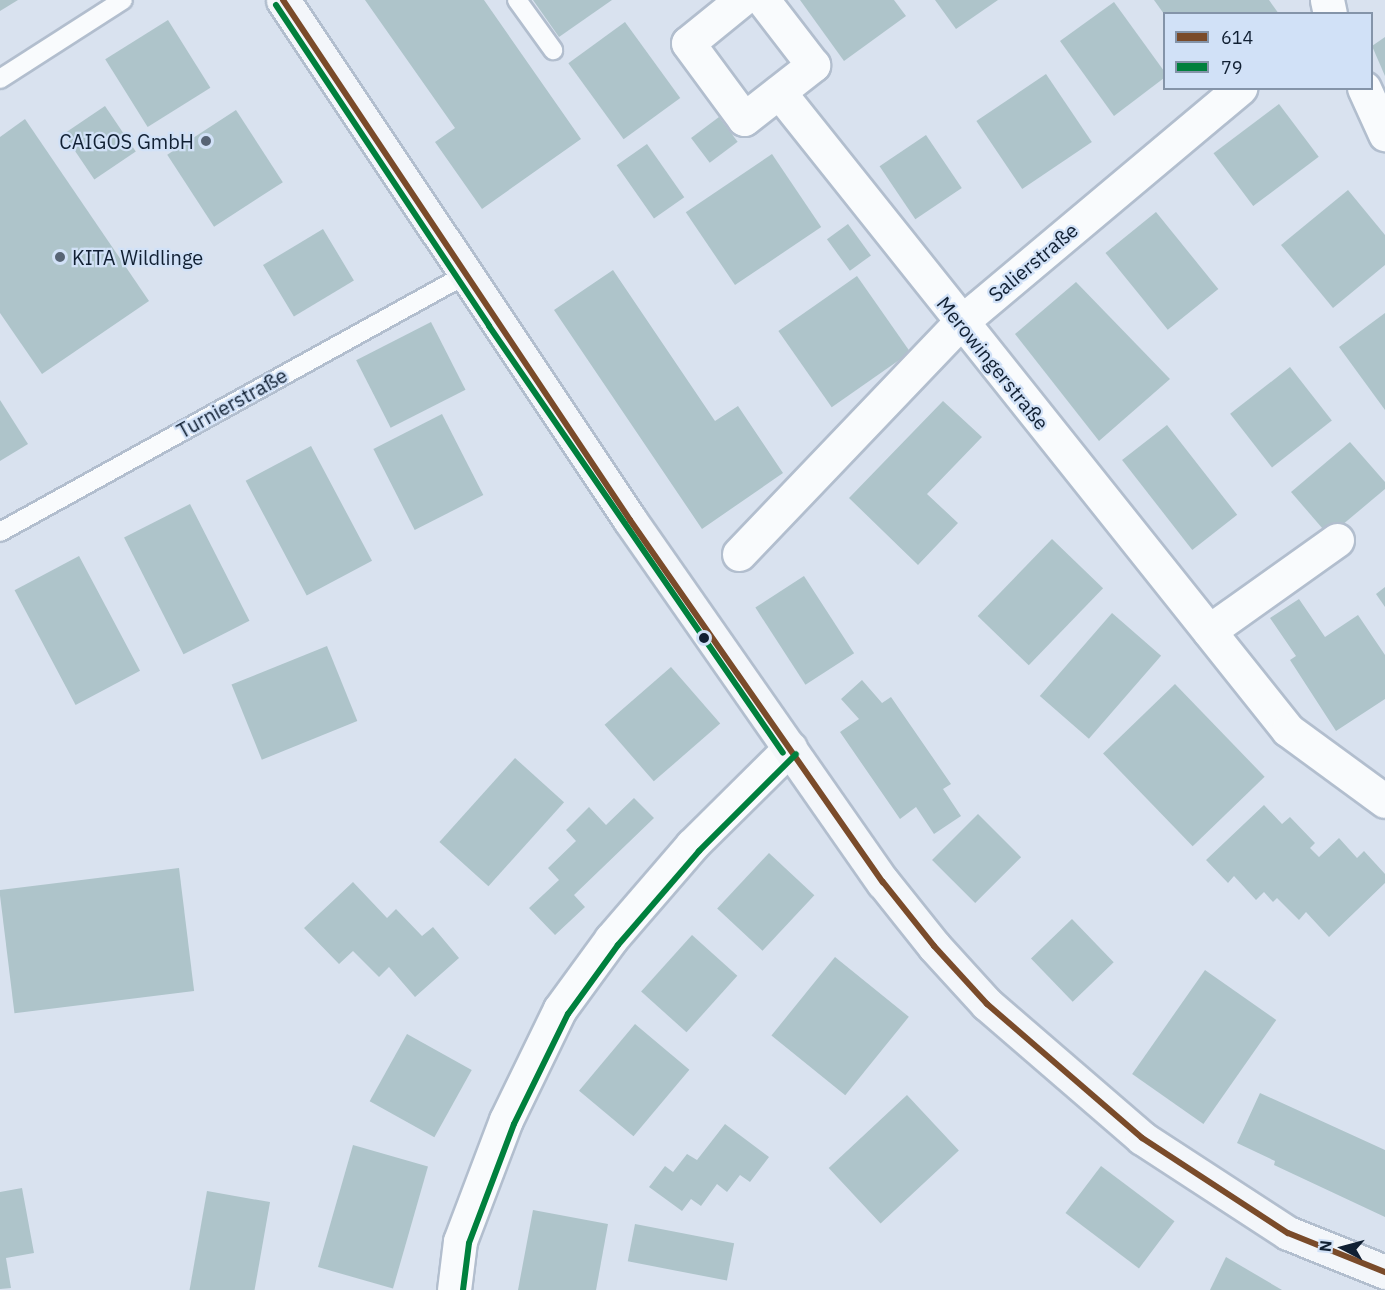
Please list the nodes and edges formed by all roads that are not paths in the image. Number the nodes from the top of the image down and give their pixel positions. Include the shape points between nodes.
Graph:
1 (123, 0) edge
2 (284, 0) edge
3 (517, 0) edge
4 (741, 0) edge
5 (763, 0) edge
6 (553, 50) dead end
7 (0, 79) edge
8 (1238, 90) edge
9 (1365, 90) edge
10 (779, 92) junction
11 (1385, 134) edge
12 (465, 275) junction
13 (960, 323) junction
14 (0, 532) edge
15 (1337, 540) dead end
16 (739, 554) dead end
17 (1209, 632) junction
18 (790, 748) junction
19 (1385, 801) edge
20 (1385, 1272) edge
21 (1385, 1281) edge
22 (454, 1290) edge
23 (1379, 1290) edge

1 - 7 lane
2 - 12 main road
3 - 6 lane
4 - 10 street via 688,43 744,119
5 - 10 street via 813,65
8 - 13 street, Salierstraße
9 - 11 street
10 - 13 street, Merowingerstraße
12 - 14 lane, Turnierstraße
12 - 18 main road
13 - 16 street, Salierstraße
13 - 17 street, Merowingerstraße
15 - 17 street
17 - 19 street, Merowingerstraße via 1288,730
18 - 20 main road via 884,882 987,1004 1142,1138 1288,1233
18 - 22 street via 692,845 611,939 560,1009 502,1131 460,1241
21 - 23 street

